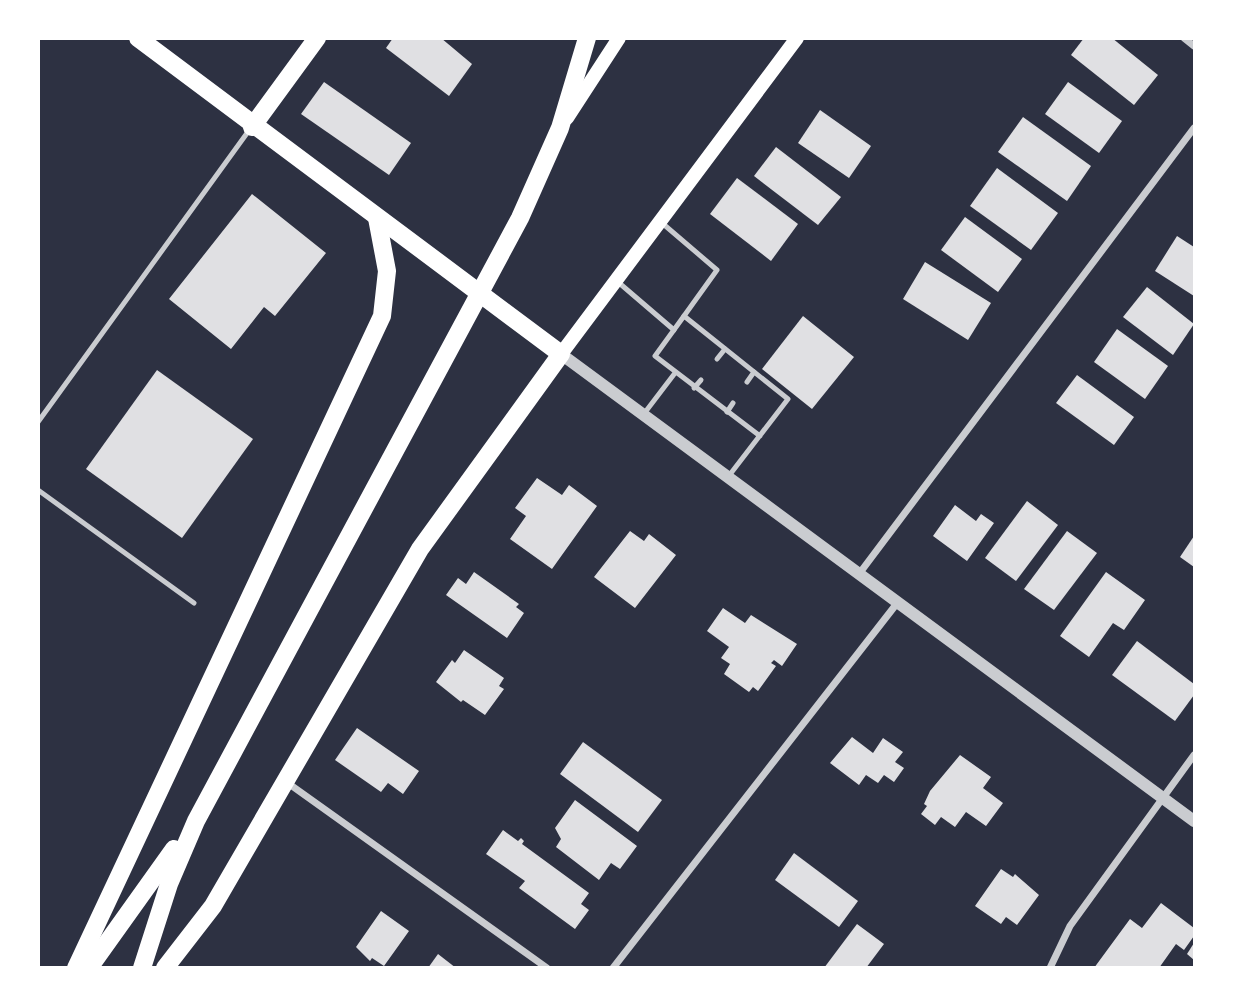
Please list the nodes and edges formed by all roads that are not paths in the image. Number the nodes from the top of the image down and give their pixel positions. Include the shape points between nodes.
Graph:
1 (138, 38) edge
2 (317, 38) edge
3 (587, 38) edge
4 (619, 38) edge
5 (797, 38) edge
6 (1184, 38) edge
7 (1195, 46) edge
8 (252, 127) junction
9 (560, 128) junction
10 (1195, 128) edge
11 (377, 218) junction
12 (660, 221) junction
13 (616, 280) junction
14 (684, 316) junction
15 (674, 330) junction
16 (725, 349) junction
17 (561, 354) junction
18 (717, 359) dead end
19 (754, 372) junction
20 (675, 373) junction
21 (701, 380) dead end
22 (747, 382) dead end
23 (694, 388) junction
24 (733, 402) dead end
25 (727, 412) junction
26 (643, 415) junction
27 (38, 422) edge
28 (760, 436) junction
29 (728, 477) junction
30 (38, 490) edge
31 (859, 574) junction
32 (898, 602) junction
33 (194, 603) dead end
34 (1195, 755) edge
35 (285, 781) junction
36 (213, 791) junction
37 (1163, 798) junction
38 (1195, 821) edge
39 (76, 968) edge
40 (89, 968) edge
41 (142, 968) edge
42 (165, 968) edge
43 (547, 968) edge
44 (613, 968) edge
45 (1050, 968) edge

1 - 8 main road
2 - 8 main road
3 - 9 main road
4 - 9 main road
5 - 12 main road
6 - 7 street
8 - 11 main road
8 - 27 lane
9 - 36 main road via 520,218
10 - 31 street
11 - 17 main road
11 - 39 main road via 387,271 382,316
12 - 13 main road
12 - 14 lane via 718,270
13 - 15 lane
13 - 17 main road
14 - 15 lane
14 - 16 lane
15 - 20 lane via 655,356
16 - 18 lane
16 - 19 lane
17 - 26 street
17 - 35 main road via 420,549
19 - 22 lane
19 - 28 lane via 788,399
20 - 23 lane
20 - 26 lane
21 - 23 lane
23 - 25 lane
24 - 25 lane
25 - 28 lane
26 - 29 street
28 - 29 lane
29 - 31 street
30 - 33 lane
31 - 32 street
32 - 37 street
32 - 44 street
34 - 37 street
35 - 42 main road via 213,906
35 - 43 street
36 - 40 main road
36 - 41 main road via 182,852
37 - 38 street
37 - 45 street via 1070,926

